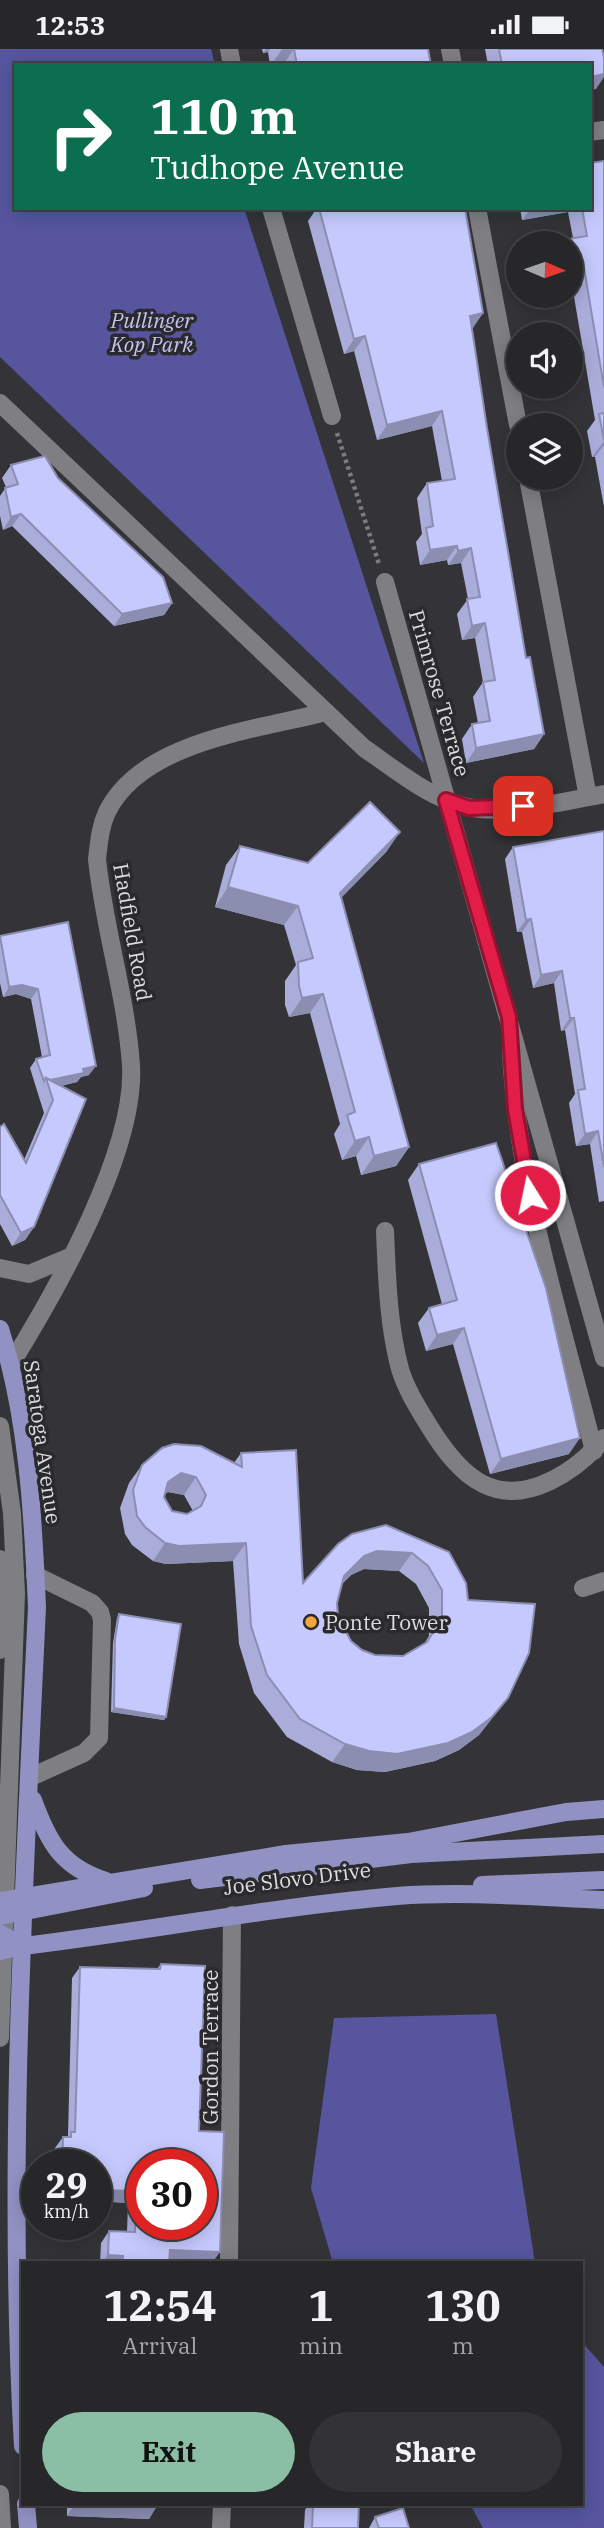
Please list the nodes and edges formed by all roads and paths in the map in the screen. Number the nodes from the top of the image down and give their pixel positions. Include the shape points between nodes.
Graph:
1 (272, 210) edge
2 (478, 210) edge
3 (0, 403) edge
4 (516, 413) edge
5 (332, 416) joint
6 (531, 490) edge
7 (385, 582) joint
8 (326, 712) junction
9 (596, 795) edge
10 (446, 800) junction
11 (509, 1017) junction
12 (384, 1231) dead end
13 (72, 1256) junction
14 (0, 1268) edge
15 (0, 1329) edge
16 (604, 1358) edge
17 (11, 1364) junction
18 (0, 1426) edge
19 (599, 1444) edge
20 (0, 1559) edge
21 (35, 1575) junction
22 (604, 1581) edge
23 (583, 1588) dead end
24 (0, 1650) edge
25 (31, 1785) junction
26 (604, 1809) edge
27 (604, 1844) edge
28 (604, 1880) edge
29 (108, 1882) junction
30 (24, 1898) junction
31 (604, 1900) edge
32 (2, 1906) edge
33 (232, 1915) junction
34 (1, 1940) edge
35 (23, 1946) junction
36 (0, 2038) edge
37 (229, 2261) edge
38 (21, 2403) edge
39 (0, 2494) edge
40 (26, 2506) edge
41 (222, 2506) edge
42 (2, 2528) edge
43 (27, 2528) edge
44 (221, 2528) edge

1 - 5 street
2 - 4 street
3 - 8 street
5 - 7 path
6 - 9 street
7 - 10 street, Primrose Terrace
8 - 10 street via 365,748
8 - 13 street, Hadfield Road via 190,746 168,756 124,786 107,812 97,859 125,1017 131,1091 113,1159
9 - 10 street via 502,809 469,808
10 - 11 street, Primrose Terrace
11 - 16 street, Primrose Terrace
11 - 19 street, Primrose Terrace via 515,1109 530,1195
12 - 19 street via 390,1316 401,1370 439,1443 470,1476 496,1489 532,1489 548,1483
13 - 14 street via 29,1274
13 - 17 street, Hadfield Road
15 - 17 main road, Saratoga Avenue
17 - 21 main road, Saratoga Avenue via 33,1519
18 - 32 street via 12,1513 16,1593
20 - 24 street
21 - 25 main road, Saratoga Avenue
21 - 25 street via 92,1603 100,1612 101,1660 99,1738 84,1753
22 - 23 street
25 - 29 main road via 43,1826 58,1851 84,1874
25 - 30 main road, Saratoga Avenue
26 - 29 main road via 408,1842 286,1854
27 - 32 main road, Joe Slovo Drive via 411,1854
28 - 34 main road, Joe Slovo Drive via 406,1888 287,1899 56,1937
29 - 30 main road
30 - 32 main road
30 - 35 main road, Saratoga Avenue
31 - 33 main road via 399,1896
32 - 34 street
33 - 35 main road
33 - 37 street, Gordon Terrace
34 - 35 main road
34 - 36 street
35 - 38 main road, Saratoga Avenue via 15,2273
39 - 42 street
40 - 43 main road
41 - 44 street

